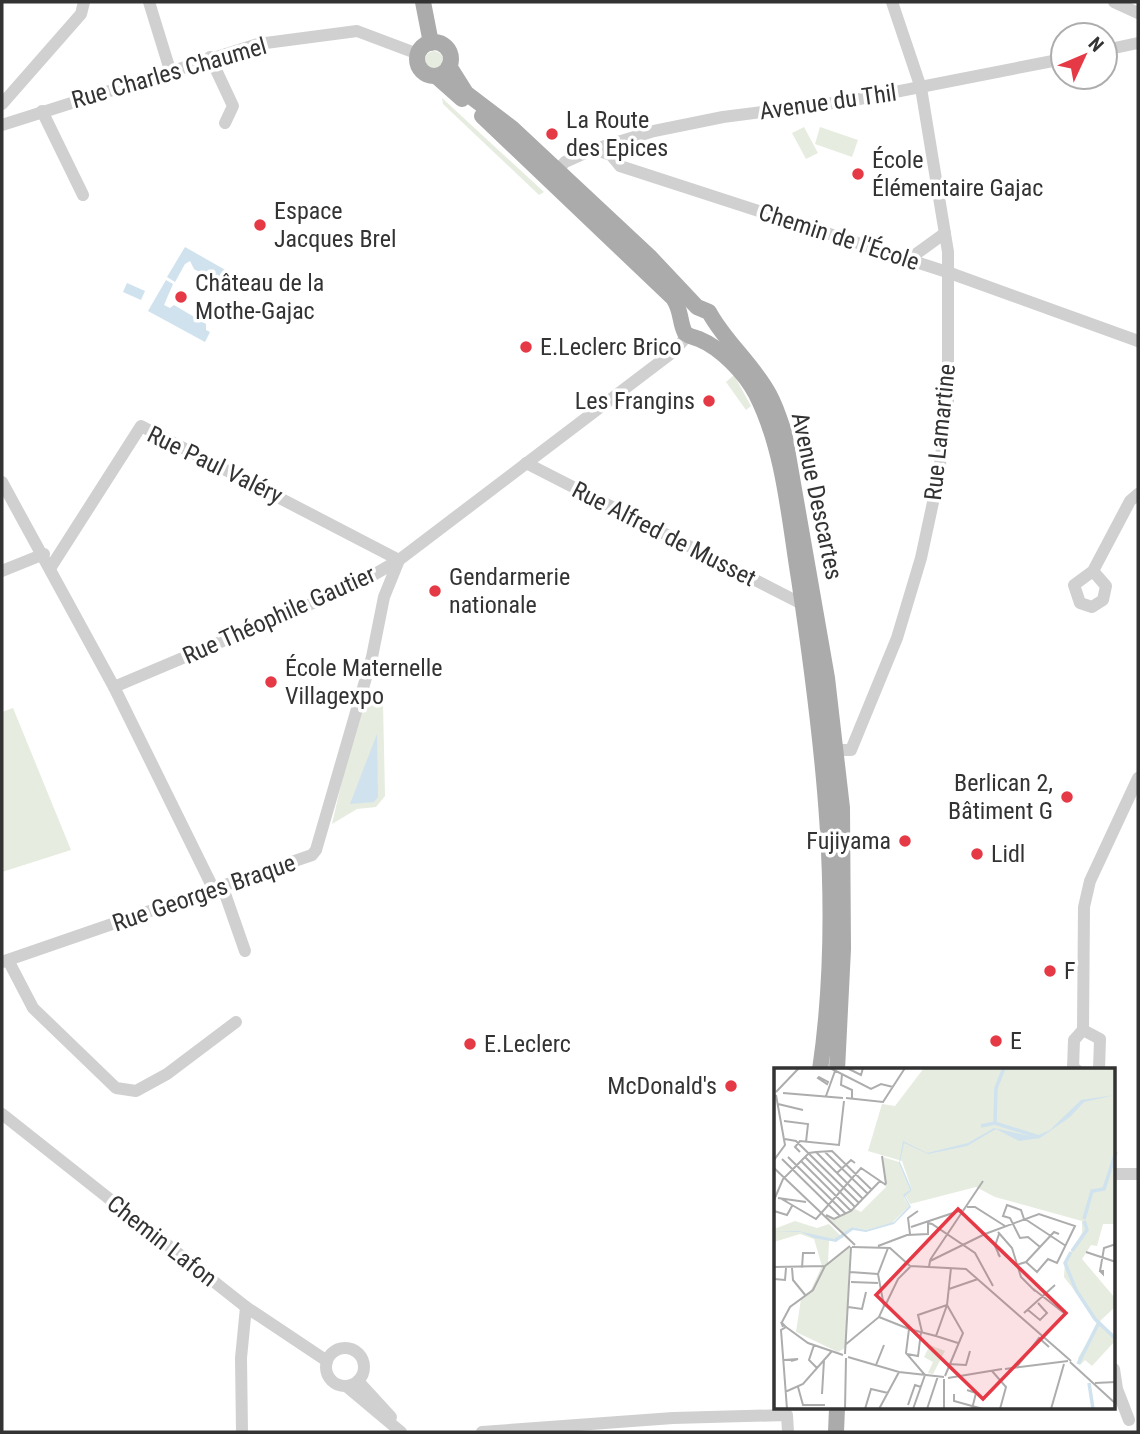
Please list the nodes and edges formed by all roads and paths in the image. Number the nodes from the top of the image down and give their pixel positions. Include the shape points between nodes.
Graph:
1 (95, 2) edge
2 (149, 2) edge
3 (423, 2) edge
4 (892, 2) edge
5 (1114, 2) edge
6 (83, 8) edge
7 (1138, 13) edge
8 (1138, 43) edge
9 (1119, 47) edge
10 (425, 48) junction
11 (210, 57) junction
12 (1049, 62) edge
13 (170, 70) junction
14 (443, 71) junction
15 (921, 88) junction
16 (2, 104) edge
17 (42, 111) junction
18 (225, 122) dead end
19 (2, 125) edge
20 (594, 149) junction
21 (553, 174) junction
22 (83, 195) dead end
23 (945, 233) junction
24 (909, 260) junction
25 (950, 273) junction
26 (697, 307) junction
27 (683, 316) junction
28 (712, 323) junction
29 (693, 337) junction
30 (1138, 341) edge
31 (526, 463) junction
32 (2, 482) edge
33 (1138, 494) edge
34 (44, 554) junction
35 (399, 560) junction
36 (51, 567) junction
37 (2, 571) edge
38 (1093, 571) dead end
39 (802, 604) junction
40 (114, 687) junction
41 (837, 750) junction
42 (1138, 778) edge
43 (219, 889) junction
44 (245, 951) dead end
45 (5, 961) edge
46 (236, 1022) dead end
47 (1083, 1030) junction
48 (820, 1068) edge
49 (837, 1068) edge
50 (1073, 1068) edge
51 (1098, 1068) edge
52 (2, 1114) edge
53 (1116, 1174) edge
54 (1138, 1174) edge
55 (246, 1307) junction
56 (327, 1361) junction
57 (1116, 1383) edge
58 (352, 1384) junction
59 (837, 1410) edge
60 (1129, 1420) dead end
61 (242, 1432) edge
62 (401, 1432) edge
63 (406, 1432) edge
64 (482, 1432) edge
65 (788, 1432) edge
66 (836, 1432) edge

1 - 6 street
2 - 13 street
3 - 10 main road
4 - 15 street, Rue Lamartine
5 - 7 street
6 - 16 street
8 - 9 street
10 - 11 street, Rue Charles Chaumel via 358,31 258,44
10 - 14 main road via 421,70
10 - 14 main road via 446,48 450,54
11 - 13 street, Rue Charles Chaumel
11 - 18 street via 233,106
12 - 15 street, Avenue du Thil
13 - 17 street, Rue Charles Chaumel
14 - 21 main road, Avenue Descartes via 483,103
15 - 20 street, Avenue du Thil via 723,117
15 - 23 street, Rue Lamartine
17 - 19 street, Rue Charles Chaumel
17 - 22 street
20 - 21 street via 565,162
20 - 24 street, Chemin de l'École via 611,155 620,166
21 - 26 main road, Avenue Descartes via 649,256
21 - 27 main road, Avenue Descartes via 673,298
23 - 24 street
23 - 25 street, Rue Lamartine
24 - 25 street, Chemin de l'École
25 - 30 street, Chemin de l'École
25 - 41 street, Rue Lamartine via 948,403 921,558 897,638 851,750
26 - 27 main road
26 - 28 main road, Avenue Descartes via 709,312
27 - 29 main road, Avenue Descartes via 682,327
28 - 29 main road via 710,332
28 - 41 main road, Avenue Descartes via 770,395 784,432
29 - 31 street, Rue Théophile Gautier
29 - 39 main road, Avenue Descartes via 733,364 754,391 769,423
31 - 35 street, Rue Théophile Gautier
31 - 39 street, Rue Alfred de Musset
32 - 34 street
33 - 38 street
34 - 36 street
34 - 37 street
35 - 36 street, Rue Paul Valéry via 141,426
35 - 40 street, Rue Théophile Gautier via 358,584
35 - 43 street, Rue Georges Braque via 384,597 372,657 316,850
36 - 40 street
39 - 48 main road, Avenue Descartes via 825,774 829,874 829,997
40 - 43 street
41 - 49 main road, Avenue Descartes via 843,915
42 - 47 street via 1090,881 1084,907
43 - 44 street
43 - 45 street, Rue Georges Braque
45 - 46 street via 33,1008 116,1088 136,1091 167,1074
47 - 50 street via 1074,1040
47 - 51 street via 1100,1039
52 - 55 street, Chemin Lafon
53 - 54 street
55 - 56 street, Chemin Lafon
55 - 61 street
56 - 58 street via 331,1380
56 - 58 street via 338,1349 357,1352 364,1363
57 - 60 street
58 - 62 street
58 - 63 street
59 - 66 main road
64 - 65 street via 787,1415

